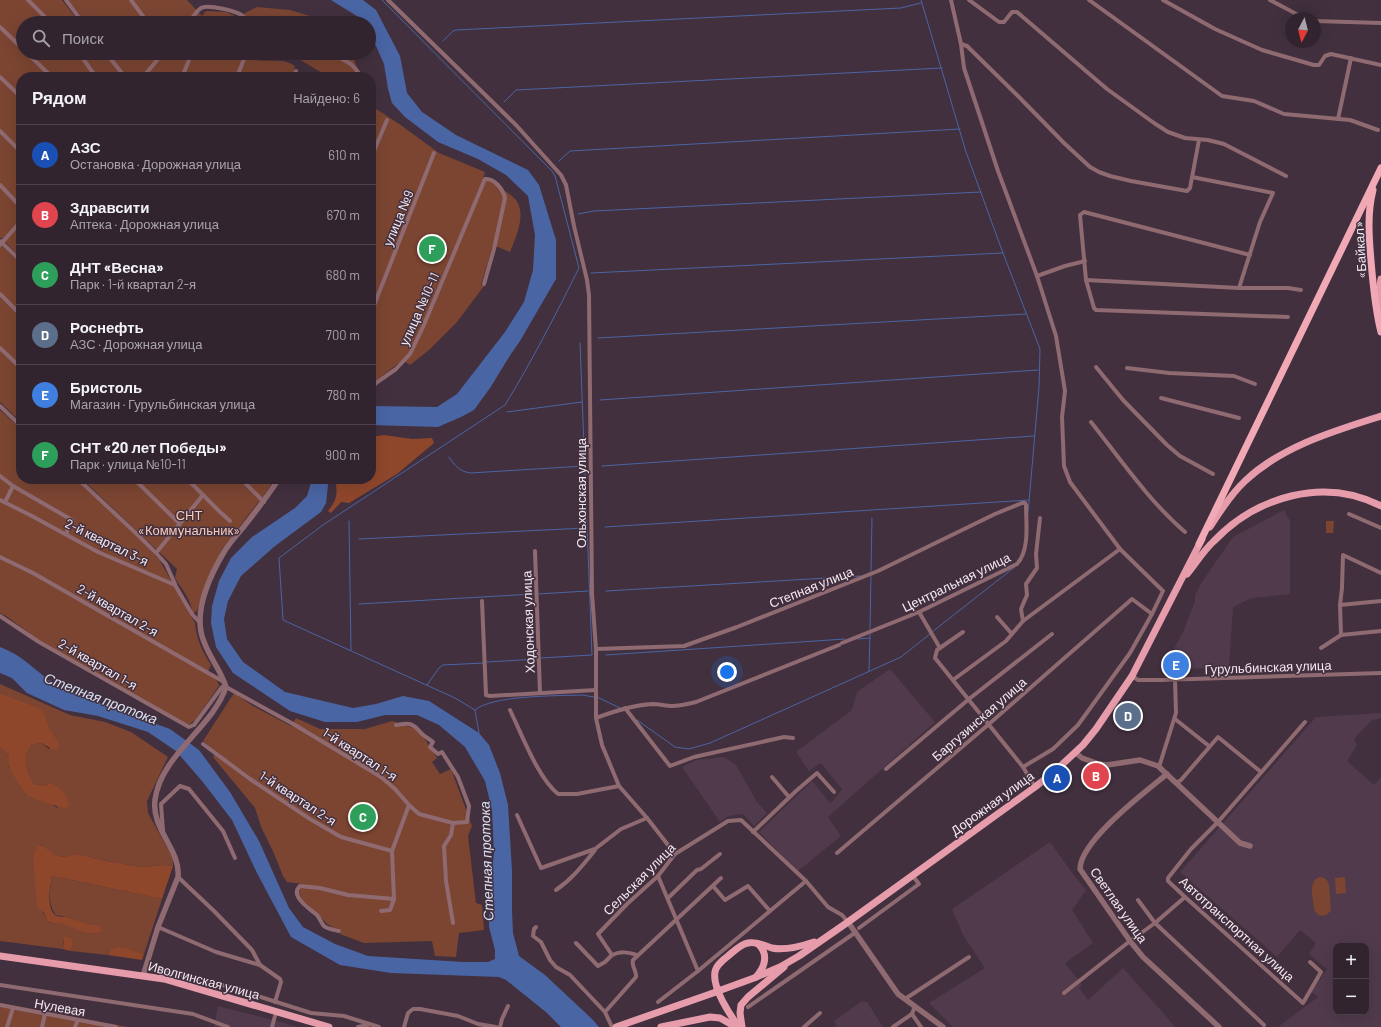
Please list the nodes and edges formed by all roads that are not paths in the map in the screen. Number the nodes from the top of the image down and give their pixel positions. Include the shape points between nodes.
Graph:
1 (28, 0) edge
2 (66, 0) edge
3 (131, 0) edge
4 (388, 0) edge
5 (951, 0) edge
6 (969, 0) edge
7 (1089, 0) edge
8 (1163, 0) edge
9 (1270, 0) edge
10 (1293, 12) edge
11 (44, 16) edge
12 (78, 16) edge
13 (143, 16) edge
14 (194, 16) edge
15 (242, 16) edge
16 (1321, 21) edge
17 (1381, 23) edge
18 (0, 27) edge
19 (16, 42) edge
20 (961, 44) junction
21 (1351, 58) junction
22 (34, 60) edge
23 (84, 60) edge
24 (112, 60) edge
25 (157, 60) edge
26 (189, 60) edge
27 (244, 60) edge
28 (344, 60) edge
29 (1381, 65) edge
30 (47, 72) edge
31 (92, 72) edge
32 (122, 72) edge
33 (147, 72) edge
34 (184, 72) edge
35 (239, 72) edge
36 (358, 72) dead end
37 (0, 77) edge
38 (16, 92) edge
39 (1338, 119) junction
40 (386, 120) dead end
41 (1378, 130) dead end
42 (0, 131) edge
43 (1199, 140) junction
44 (376, 145) edge
45 (16, 147) edge
46 (434, 153) dead end
47 (1381, 169) edge
48 (1286, 176) dead end
49 (1192, 177) junction
50 (0, 186) edge
51 (16, 202) edge
52 (16, 226) edge
53 (1, 243) edge
54 (1250, 255) junction
55 (16, 256) edge
56 (1085, 261) junction
57 (1037, 276) junction
58 (1381, 279) edge
59 (1086, 280) junction
60 (484, 284) dead end
61 (1239, 288) junction
62 (1301, 290) dead end
63 (0, 294) edge
64 (376, 299) edge
65 (16, 310) edge
66 (1288, 317) dead end
67 (1379, 324) junction
68 (1381, 332) edge
69 (0, 348) edge
70 (16, 363) edge
71 (1096, 367) dead end
72 (1127, 368) dead end
73 (376, 383) edge
74 (1255, 384) dead end
75 (1160, 398) dead end
76 (0, 406) edge
77 (1381, 416) edge
78 (1239, 418) dead end
79 (16, 421) edge
80 (1091, 422) dead end
81 (1213, 474) dead end
82 (0, 476) edge
83 (83, 484) edge
84 (139, 484) edge
85 (192, 484) edge
86 (246, 484) edge
87 (276, 484) edge
88 (12, 486) junction
89 (203, 495) junction
90 (0, 500) edge
91 (5, 502) junction
92 (264, 502) junction
93 (1022, 502) joint
94 (1381, 506) edge
95 (1349, 514) dead end
96 (1040, 518) dead end
97 (230, 521) dead end
98 (179, 523) junction
99 (1381, 528) edge
100 (1185, 532) dead end
101 (66, 534) dead end
102 (1199, 544) junction
103 (1120, 550) junction
104 (535, 551) dead end
105 (156, 553) junction
106 (0, 557) edge
107 (1381, 572) edge
108 (175, 584) junction
109 (1176, 588) junction
110 (482, 600) dead end
111 (1381, 601) edge
112 (1340, 605) junction
113 (919, 612) junction
114 (1152, 614) junction
115 (0, 616) edge
116 (997, 617) dead end
117 (1024, 621) junction
118 (200, 623) junction
119 (1381, 631) edge
120 (963, 632) dead end
121 (1012, 634) junction
122 (1052, 634) dead end
123 (1341, 635) junction
124 (940, 648) junction
125 (1321, 648) dead end
126 (596, 649) junction
127 (1381, 673) edge
128 (1132, 676) junction
129 (952, 680) junction
130 (1175, 680) junction
131 (225, 685) junction
132 (596, 690) junction
133 (540, 693) junction
134 (969, 699) junction
135 (625, 708) junction
136 (510, 710) dead end
137 (596, 718) junction
138 (1175, 719) junction
139 (1304, 722) dead end
140 (989, 724) junction
141 (396, 725) dead end
142 (793, 738) dead end
143 (203, 744) dead end
144 (1209, 746) junction
145 (1076, 753) junction
146 (1023, 767) junction
147 (1159, 767) junction
148 (886, 768) dead end
149 (1261, 772) junction
150 (1167, 774) junction
151 (772, 778) dead end
152 (1176, 783) junction
153 (619, 786) junction
154 (1035, 787) junction
155 (834, 792) dead end
156 (789, 797) junction
157 (409, 805) junction
158 (517, 815) dead end
159 (646, 818) junction
160 (1218, 822) junction
161 (453, 823) junction
162 (753, 832) junction
163 (163, 834) junction
164 (1250, 846) dead end
165 (595, 849) junction
166 (392, 852) junction
167 (837, 853) dead end
168 (675, 854) junction
169 (720, 854) dead end
170 (235, 858) dead end
171 (912, 875) junction
172 (658, 876) junction
173 (178, 877) junction
174 (721, 878) dead end
175 (806, 881) junction
176 (713, 886) junction
177 (556, 890) dead end
178 (1185, 897) junction
179 (394, 898) junction
180 (668, 898) junction
181 (1138, 900) dead end
182 (381, 911) dead end
183 (770, 911) junction
184 (676, 919) junction
185 (848, 922) junction
186 (453, 923) dead end
187 (1155, 923) junction
188 (158, 927) junction
189 (536, 927) dead end
190 (857, 930) junction
191 (339, 931) dead end
192 (826, 938) junction
193 (1130, 941) junction
194 (576, 943) dead end
195 (756, 943) junction
196 (612, 955) junction
197 (637, 955) junction
198 (0, 956) edge
199 (798, 956) junction
200 (969, 957) dead end
201 (0, 960) edge
202 (1310, 962) dead end
203 (260, 965) junction
204 (146, 967) junction
205 (784, 968) junction
206 (698, 971) junction
207 (143, 976) junction
208 (754, 978) junction
209 (0, 986) edge
210 (719, 993) junction
211 (1064, 993) dead end
212 (905, 999) junction
213 (275, 1002) junction
214 (658, 1002) dead end
215 (0, 1006) edge
216 (508, 1006) dead end
217 (915, 1006) junction
218 (748, 1007) dead end
219 (12, 1008) junction
220 (605, 1012) junction
221 (820, 1013) dead end
222 (45, 1014) junction
223 (912, 1014) junction
224 (275, 1016) junction
225 (78, 1020) junction
226 (1264, 1025) dead end
227 (109, 1026) edge
228 (377, 1026) edge
229 (625, 1026) edge
230 (7, 1027) edge
231 (42, 1027) edge
232 (76, 1027) edge
233 (116, 1027) edge
234 (228, 1027) edge
235 (272, 1027) edge
236 (314, 1027) edge
237 (329, 1027) edge
238 (358, 1027) edge
239 (404, 1027) edge
240 (496, 1027) edge
241 (500, 1027) edge
242 (612, 1027) edge
243 (616, 1027) edge
244 (661, 1027) edge
245 (736, 1027) edge
246 (741, 1027) edge
247 (804, 1027) edge
248 (893, 1027) edge
249 (921, 1027) edge
250 (943, 1027) edge
251 (1219, 1027) edge

1 - 11 street
2 - 12 street
3 - 13 street
4 - 126 street, Ольхонская улица via 516,125 561,175 566,185 589,295 592,594
5 - 20 street
6 - 43 street via 999,22 1004,22 1012,12 1017,12 1107,89 1154,124 1168,132
7 - 39 street via 1222,96 1254,101 1284,114
8 - 21 street via 1215,29 1262,50 1314,65 1319,65 1328,54
9 - 10 street
14 - 15 street via 204,7 226,9
16 - 17 street
18 - 19 street
20 - 49 street via 967,46 1090,167 1110,176 1187,191
20 - 57 street via 964,68 998,171
21 - 29 street
21 - 39 street
22 - 30 street
23 - 31 street
24 - 32 street
25 - 33 street
26 - 34 street
27 - 35 street
28 - 36 street
37 - 38 street
39 - 41 street via 1350,120
40 - 44 street
42 - 45 street
43 - 48 street via 1224,144
43 - 49 street
46 - 64 street, улица №9
47 - 67 highway, «Байкал» via 1372,195 1369,229
47 - 102 highway
49 - 54 street via 1273,193 1260,222
50 - 51 street
52 - 53 street
53 - 55 street
54 - 56 street via 1084,212 1080,215
54 - 61 street
56 - 57 street
56 - 59 street
57 - 103 street via 1056,336 1065,391 1062,417 1064,466 1070,482
58 - 67 main road
59 - 61 street
59 - 66 street via 1096,310
60 - 73 street, улица №10-11 via 505,198 494,181 489,179 485,179 410,354 396,369
61 - 62 street
63 - 65 street
67 - 68 highway, «Байкал»
69 - 70 street
71 - 81 street via 1123,400 1167,445 1180,456
72 - 74 street via 1234,376
75 - 78 street
76 - 79 street
77 - 102 main road, Дорожная улица via 1322,436 1278,456 1260,468 1227,502
80 - 100 street via 1155,503
82 - 88 street, 2-й квартал 3-я
83 - 105 street
84 - 98 street
85 - 89 street
86 - 92 street
87 - 92 street
88 - 91 street
88 - 101 street, 2-й квартал 3-я via 72,520
89 - 97 street
89 - 98 street
90 - 91 street, 2-й квартал 3-я
91 - 108 street, 2-й квартал 3-я via 98,552
92 - 118 street via 225,551 208,586
93 - 113 street, Центральная улица via 1026,505 1026,546 1021,560
93 - 126 street, Степная улица via 878,571 684,646
94 - 109 main road via 1355,496 1317,492 1262,506 1243,516 1213,541
95 - 99 street
96 - 117 street via 1037,568 1026,584 1027,595 1021,609
98 - 105 street
102 - 109 main road, Дорожная улица
103 - 114 street via 1163,591
103 - 117 street
104 - 133 street, Ходонская улица
105 - 108 street via 166,564
106 - 131 street, 2-й квартал 2-я
107 - 112 street via 1343,555
108 - 118 street
109 - 128 main road, Дорожная улица
110 - 133 street via 486,693 490,696
111 - 112 street
112 - 123 street
113 - 124 street
113 - 135 street, Центральная улица via 686,705 654,704
114 - 140 street, Баргузинская улица via 1132,599
114 - 146 street via 1130,653 1078,725 1053,750
115 - 131 street, 2-й квартал 1-я via 39,642 189,727 194,725
116 - 121 street
117 - 121 street
118 - 131 street via 203,640
119 - 123 street
120 - 124 street
121 - 129 street
122 - 134 street
123 - 125 street
124 - 129 street via 935,658
126 - 132 street, Ольхонская улица
127 - 130 street, Гурульбинская улица
128 - 130 street, Гурульбинская улица via 1138,680
128 - 145 main road, Дорожная улица via 1096,729
129 - 134 street
130 - 138 street
131 - 157 street, 1-й квартал 1-я via 381,777 395,788
131 - 163 street via 224,694 210,715 164,773 155,800 155,815
132 - 133 street
132 - 137 street, Ольхонская улица
134 - 140 street
134 - 148 street
135 - 137 street, Центральная улица
135 - 142 street via 670,766 701,755 784,737
136 - 153 street via 539,771 558,794 577,794
137 - 153 street, Ольхонская улица via 602,745
138 - 144 street
138 - 147 street
139 - 149 street, Автотранспортная улица
140 - 146 street
140 - 167 street, Баргузинская улица
141 - 161 street via 406,723 416,726 421,734 433,742 430,747 438,754 442,752 452,766 469,806 467,822
143 - 166 street, 1-й квартал 2-я via 257,784 341,837
144 - 149 street via 1218,737
144 - 152 street
145 - 147 street via 1099,764 1140,760
145 - 154 main road, Дорожная улица
146 - 154 street
147 - 150 street
149 - 160 street, Автотранспортная улица
150 - 152 street
150 - 193 street, Светлая улица via 1109,825 1087,851 1080,864 1082,874
151 - 156 street
152 - 160 street
153 - 159 street, Ольхонская улица
154 - 171 main road, Дорожная улица
155 - 156 street via 817,773
156 - 162 street
157 - 161 street, 1-й квартал 1-я via 419,814
157 - 166 street
158 - 165 street via 541,868
159 - 165 street via 621,829
159 - 168 street, Ольхонская улица
160 - 164 street via 1240,843
160 - 178 street, Автотранспортная улица via 1191,849 1168,878 1168,881
161 - 186 street via 444,851
162 - 168 street, Сельская улица via 741,820 728,821
162 - 175 street
163 - 170 street via 162,804 180,786 189,789 223,831
163 - 173 street via 177,864
165 - 177 street via 567,883
166 - 179 street
168 - 172 street, Сельская улица
169 - 180 street via 697,870
171 - 185 main road, Дорожная улица
171 - 190 street via 919,884
172 - 180 street
172 - 196 street, Сельская улица via 598,934
173 - 188 street
173 - 203 street via 252,950
174 - 176 street
175 - 183 street
175 - 185 street via 828,907
176 - 183 street via 725,900 748,886
176 - 184 street
178 - 187 street
178 - 202 street, Автотранспортная улица via 1303,1003 1321,972
179 - 182 street via 390,910
179 - 191 street via 348,895 300,886 296,893 301,901 318,916 324,926
180 - 184 street
181 - 187 street
183 - 206 street
184 - 197 street
184 - 206 street
185 - 190 street
185 - 192 main road, Дорожная улица
187 - 193 street
187 - 226 street
188 - 203 street via 216,952
188 - 204 street
189 - 220 street via 533,936 541,942 553,964 570,975
190 - 212 street via 898,994
190 - 218 street
192 - 195 main road via 790,948 774,948
192 - 199 main road, Дорожная улица
193 - 211 street
193 - 251 street, Светлая улица via 1142,957
194 - 196 street via 598,966
195 - 208 main road via 762,948 765,959 760,972
195 - 246 main road via 747,943 735,949 717,967 715,974 722,1002
196 - 197 street via 618,952
197 - 220 street via 632,963 636,977
198 - 207 main road, Иволгинская улица
199 - 205 main road, Дорожная улица
199 - 208 main road, Дорожная улица
200 - 212 street
201 - 224 main road, Иволгинская улица via 162,983
203 - 213 street via 281,980
204 - 207 street
204 - 213 street via 193,977
205 - 210 main road, Дорожная улица via 761,979
205 - 246 main road via 741,1005
206 - 214 street
207 - 237 main road, Иволгинская улица via 164,979
208 - 210 main road, Дорожная улица
209 - 234 street via 193,1014
210 - 229 main road
212 - 217 street
213 - 228 street via 311,1013 344,1016
215 - 219 street, Нулевая
216 - 241 street
217 - 223 street
217 - 250 street
219 - 222 street, Нулевая
219 - 230 street
220 - 242 street
221 - 247 street
222 - 225 street, Нулевая
222 - 231 street
223 - 248 street
223 - 249 street
224 - 235 street
224 - 236 main road, Иволгинская улица
225 - 227 street, Нулевая
225 - 232 street
227 - 233 street, Нулевая
228 - 238 street
229 - 243 main road
239 - 240 street via 408,1013 413,1009 420,1009
244 - 245 main road via 710,1017 720,1018

